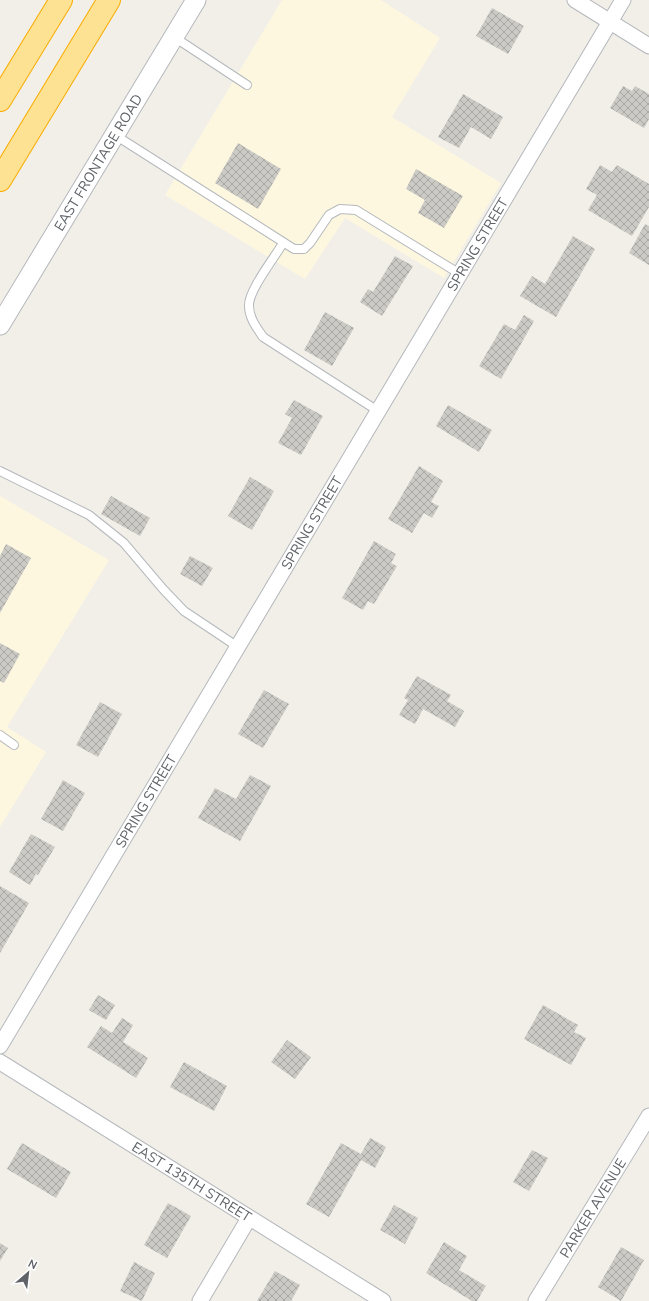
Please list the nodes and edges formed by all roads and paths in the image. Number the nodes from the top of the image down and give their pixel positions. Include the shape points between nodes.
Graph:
1 (61, 0) edge
2 (109, 0) edge
3 (196, 0) edge
4 (575, 0) edge
5 (623, 0) edge
6 (610, 22) junction
7 (174, 37) junction
8 (649, 46) edge
9 (247, 85) dead end
10 (0, 100) edge
11 (115, 135) junction
12 (0, 180) edge
13 (283, 243) junction
14 (460, 274) junction
15 (0, 324) edge
16 (378, 411) junction
17 (0, 471) edge
18 (238, 647) junction
19 (0, 736) edge
20 (14, 744) dead end
21 (0, 1046) edge
22 (0, 1062) edge
23 (649, 1116) edge
24 (249, 1218) junction
25 (200, 1301) edge
26 (383, 1301) edge
27 (536, 1301) edge

1 - 10 highway
2 - 12 highway
3 - 7 street, EAST FRONTAGE ROAD
4 - 6 street
5 - 6 street, SPRING STREET
6 - 8 street
6 - 14 street, SPRING STREET
7 - 9 lane
7 - 11 street, EAST FRONTAGE ROAD
11 - 13 lane
11 - 15 street, EAST FRONTAGE ROAD
13 - 14 lane via 294,249 304,249 329,215 340,209 356,210
13 - 16 lane via 251,294 249,306 254,323 263,337
14 - 16 street, SPRING STREET
16 - 18 street, SPRING STREET
17 - 18 lane via 88,515 124,543 184,611
18 - 21 street, SPRING STREET
19 - 20 lane
22 - 24 street, EAST 135TH STREET
23 - 27 street, PARKER AVENUE
24 - 25 street
24 - 26 street, EAST 135TH STREET

